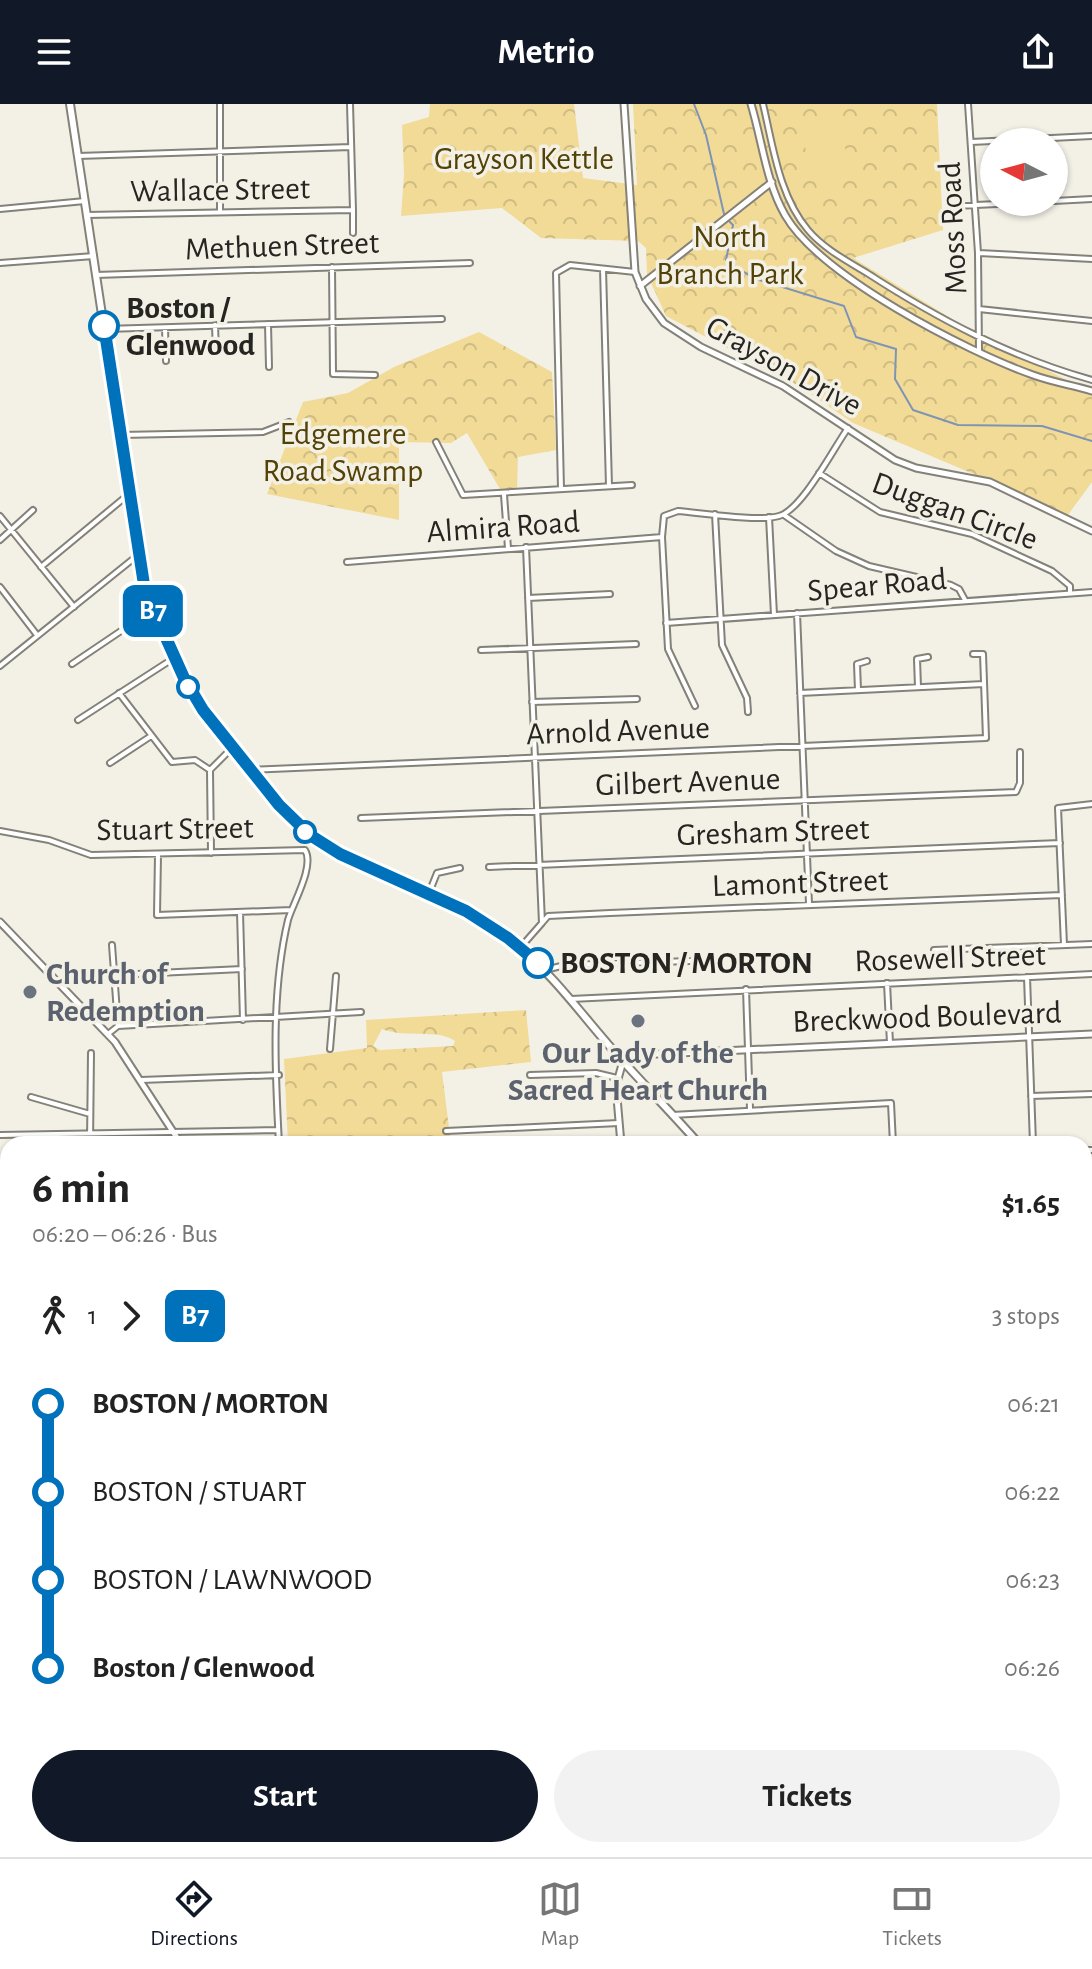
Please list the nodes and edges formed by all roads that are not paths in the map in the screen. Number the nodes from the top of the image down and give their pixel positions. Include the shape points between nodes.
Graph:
1 (70, 104) edge
2 (220, 104) edge
3 (350, 104) edge
4 (624, 104) edge
5 (751, 104) edge
6 (763, 104) edge
7 (968, 104) edge
8 (1092, 136) edge
9 (970, 142) junction
10 (351, 147) junction
11 (219, 151) junction
12 (78, 156) junction
13 (772, 182) junction
14 (1092, 199) edge
15 (1068, 200) edge
16 (85, 201) junction
17 (955, 206) dead end
18 (975, 206) junction
19 (980, 206) edge
20 (0, 209) edge
21 (353, 210) junction
22 (220, 212) junction
23 (87, 215) junction
24 (353, 233) dead end
25 (978, 253) junction
26 (94, 256) junction
27 (1092, 259) edge
28 (0, 263) edge
29 (470, 263) dead end
30 (332, 267) junction
31 (603, 269) junction
32 (635, 272) junction
33 (96, 275) junction
34 (640, 286) junction
35 (979, 309) junction
36 (442, 319) dead end
37 (332, 321) junction
38 (1092, 321) edge
39 (268, 324) junction
40 (215, 325) junction
41 (165, 327) junction
42 (105, 329) junction
43 (979, 339) junction
44 (979, 351) junction
45 (216, 353) dead end
46 (166, 361) dead end
47 (269, 367) dead end
48 (375, 375) dead end
49 (1092, 380) edge
50 (1092, 391) edge
51 (289, 422) dead end
52 (848, 428) junction
53 (120, 435) junction
54 (436, 442) dead end
55 (819, 473) junction
56 (632, 485) dead end
57 (609, 486) junction
58 (561, 489) junction
59 (129, 494) junction
60 (504, 495) junction
61 (33, 510) dead end
62 (715, 514) junction
63 (783, 515) junction
64 (0, 516) edge
65 (769, 517) junction
66 (12, 530) junction
67 (1092, 531) edge
68 (662, 537) junction
69 (0, 540) edge
70 (526, 547) junction
71 (508, 548) junction
72 (138, 555) junction
73 (347, 562) dead end
74 (41, 567) junction
75 (0, 587) edge
76 (1092, 592) edge
77 (1070, 593) junction
78 (610, 594) dead end
79 (528, 598) junction
80 (965, 600) junction
81 (74, 607) junction
82 (152, 610) junction
83 (797, 613) junction
84 (774, 615) junction
85 (720, 619) junction
86 (666, 623) junction
87 (37, 635) junction
88 (636, 644) dead end
89 (530, 648) junction
90 (481, 650) dead end
91 (973, 654) dead end
92 (908, 657) dead end
93 (919, 657) junction
94 (928, 657) dead end
95 (174, 658) junction
96 (867, 661) dead end
97 (858, 662) junction
98 (849, 663) dead end
99 (72, 664) dead end
100 (0, 666) edge
101 (984, 684) junction
102 (918, 687) junction
103 (858, 690) junction
104 (119, 693) junction
105 (800, 693) junction
106 (637, 699) dead end
107 (532, 702) junction
108 (695, 706) dead end
109 (748, 712) dead end
110 (78, 720) dead end
111 (151, 736) junction
112 (803, 746) junction
113 (233, 748) junction
114 (1020, 752) dead end
115 (533, 756) junction
116 (110, 763) dead end
117 (210, 770) junction
118 (251, 770) junction
119 (805, 800) junction
120 (1092, 804) edge
121 (536, 810) junction
122 (361, 818) dead end
123 (0, 831) edge
124 (1060, 843) junction
125 (211, 853) junction
126 (807, 853) junction
127 (158, 855) junction
128 (538, 864) junction
129 (489, 867) dead end
130 (460, 868) dead end
131 (429, 893) junction
132 (1062, 895) junction
133 (809, 904) junction
134 (291, 910) junction
135 (240, 912) junction
136 (0, 922) edge
137 (542, 923) junction
138 (1092, 944) edge
139 (112, 945) dead end
140 (1064, 945) junction
141 (520, 948) junction
142 (934, 950) dead end
143 (691, 961) dead end
144 (242, 969) junction
145 (545, 970) junction
146 (1092, 974) edge
147 (115, 975) junction
148 (336, 976) dead end
149 (1027, 977) junction
150 (887, 983) junction
151 (746, 989) junction
152 (570, 999) junction
153 (361, 1012) dead end
154 (330, 1015) junction
155 (277, 1017) junction
156 (243, 1020) junction
157 (118, 1026) junction
158 (108, 1034) junction
159 (1092, 1034) edge
160 (1029, 1037) junction
161 (890, 1043) junction
162 (330, 1049) dead end
163 (748, 1049) junction
164 (91, 1053) dead end
165 (623, 1061) junction
166 (279, 1075) junction
167 (530, 1075) dead end
168 (617, 1078) junction
169 (141, 1080) junction
170 (1092, 1094) edge
171 (1031, 1096) junction
172 (31, 1097) dead end
173 (750, 1109) junction
174 (90, 1114) junction
175 (672, 1115) junction
176 (619, 1123) junction
177 (278, 1130) junction
178 (446, 1131) dead end
179 (174, 1133) junction
180 (93, 1134) junction
181 (0, 1135) edge
182 (176, 1136) edge
183 (278, 1136) edge
184 (620, 1136) edge
185 (692, 1136) edge
186 (893, 1136) edge
187 (1033, 1136) edge

1 - 12 main road
2 - 11 street
3 - 10 street, Wallace Street
4 - 32 street, Grayson Drive
5 - 13 street
6 - 43 street via 781,177 808,230 878,281
7 - 9 street, Moss Road
8 - 9 street
9 - 18 street, Moss Road
10 - 11 street
10 - 21 street, Wallace Street
11 - 12 street
11 - 22 street
12 - 16 main road
13 - 34 street
13 - 44 street via 786,216 817,254 916,318
14 - 15 street
16 - 20 street
16 - 23 main road
17 - 18 street
18 - 19 street
18 - 25 street, Moss Road
21 - 22 street, Wallace Street
21 - 24 street, Wallace Street
22 - 23 street, Wallace Street
23 - 26 main road
25 - 27 street
25 - 35 street, Moss Road
26 - 28 street
26 - 33 main road
29 - 30 street, Methuen Street
30 - 33 street, Methuen Street
30 - 37 street
31 - 32 street
31 - 57 street
31 - 58 street via 570,265 559,269 556,278
32 - 34 street, Grayson Drive
33 - 42 main road
34 - 52 street, Grayson Drive via 674,331 783,386
35 - 38 street
35 - 43 street, Moss Road
36 - 37 street
37 - 39 street
37 - 48 street via 333,374
39 - 40 street
39 - 47 street
40 - 41 street
40 - 45 street
41 - 42 street
41 - 46 street
42 - 53 main road
43 - 44 street, Moss Road
43 - 49 street
44 - 50 street via 1034,375
51 - 53 street via 263,432
52 - 55 street
52 - 67 street, Grayson Drive via 907,465 990,482
53 - 59 main road
54 - 60 street via 463,495
55 - 63 street
55 - 77 street, Duggan Circle via 885,514 964,531 1036,562 1065,579
56 - 57 street
57 - 58 street
58 - 60 street
59 - 72 main road
59 - 74 street
60 - 71 street
61 - 66 street
62 - 65 street
62 - 68 street via 672,511 663,519
62 - 85 street
63 - 65 street
63 - 80 street via 846,556 885,572 951,585
64 - 66 street
65 - 84 street
66 - 69 street
66 - 74 street
68 - 70 street, Almira Road
68 - 86 street
70 - 71 street, Almira Road
70 - 79 street
71 - 73 street, Almira Road
72 - 81 street
72 - 82 main road
74 - 81 street
75 - 87 street
76 - 77 street, Spear Road
77 - 80 street, Spear Road
78 - 79 street
79 - 89 street
80 - 83 street, Spear Road
81 - 87 street
82 - 95 main road
82 - 99 street
83 - 84 street, Spear Road
83 - 105 street
84 - 85 street, Spear Road
85 - 86 street, Spear Road
85 - 109 street via 722,645 747,698
86 - 108 street via 670,656
87 - 100 street
88 - 89 street
89 - 90 street
89 - 107 street
91 - 101 street via 983,654
92 - 93 street
93 - 94 street
93 - 102 street
95 - 104 street
95 - 113 main road
96 - 97 street
97 - 98 street
97 - 103 street
101 - 102 street
101 - 112 street, Arnold Avenue via 986,738
102 - 103 street
103 - 105 street
104 - 110 street
104 - 111 street
105 - 112 street
106 - 107 street
107 - 115 street
111 - 116 street
111 - 117 street via 172,762 195,760
112 - 115 street, Arnold Avenue
112 - 119 street
113 - 117 street
113 - 118 main road
114 - 119 street, Gilbert Avenue via 1016,792
115 - 118 street, Arnold Avenue
115 - 121 street
117 - 125 street
118 - 131 main road via 291,819 318,841
119 - 121 street, Gilbert Avenue
119 - 126 street
120 - 124 street via 1059,806
121 - 122 street, Gilbert Avenue
121 - 128 street
123 - 127 street, Stuart Street via 49,840 84,854
124 - 126 street, Gresham Street
124 - 132 street
125 - 127 street, Stuart Street
125 - 134 street, Stuart Street via 306,850 309,859
126 - 128 street, Gresham Street
126 - 133 street
127 - 135 street via 157,915
128 - 129 street, Gresham Street
128 - 137 street
130 - 131 street via 437,873
131 - 141 main road
132 - 133 street, Lamont Street
132 - 140 street
133 - 137 street, Lamont Street via 548,916
134 - 135 street
134 - 155 street via 279,969
135 - 144 street
136 - 158 street
137 - 141 street
138 - 140 street
139 - 147 street
140 - 142 street
141 - 145 main road
143 - 145 street
144 - 147 street
144 - 156 street
145 - 152 main road
146 - 149 street, Rosewell Street
147 - 157 street
148 - 154 street
149 - 150 street, Rosewell Street
149 - 160 street
150 - 151 street, Rosewell Street
150 - 161 street
151 - 152 street, Rosewell Street
151 - 163 street
152 - 165 main road
153 - 154 street
154 - 155 street
154 - 162 street
155 - 156 street
155 - 166 street
156 - 157 street
157 - 158 street
158 - 169 street
159 - 160 street, Breckwood Boulevard
160 - 161 street, Breckwood Boulevard
160 - 171 street
161 - 163 street, Breckwood Boulevard
163 - 165 street, Breckwood Boulevard via 650,1053
163 - 173 street
164 - 174 street
165 - 168 street
165 - 175 main road
166 - 169 street
166 - 177 street
167 - 168 street via 596,1073
168 - 176 street
169 - 179 street
170 - 171 street
171 - 187 street
172 - 174 street
173 - 175 street
173 - 186 street via 891,1103
174 - 180 street
175 - 185 main road
176 - 178 street
176 - 184 street
177 - 179 street
177 - 183 street
179 - 180 street
179 - 182 street
180 - 181 street

